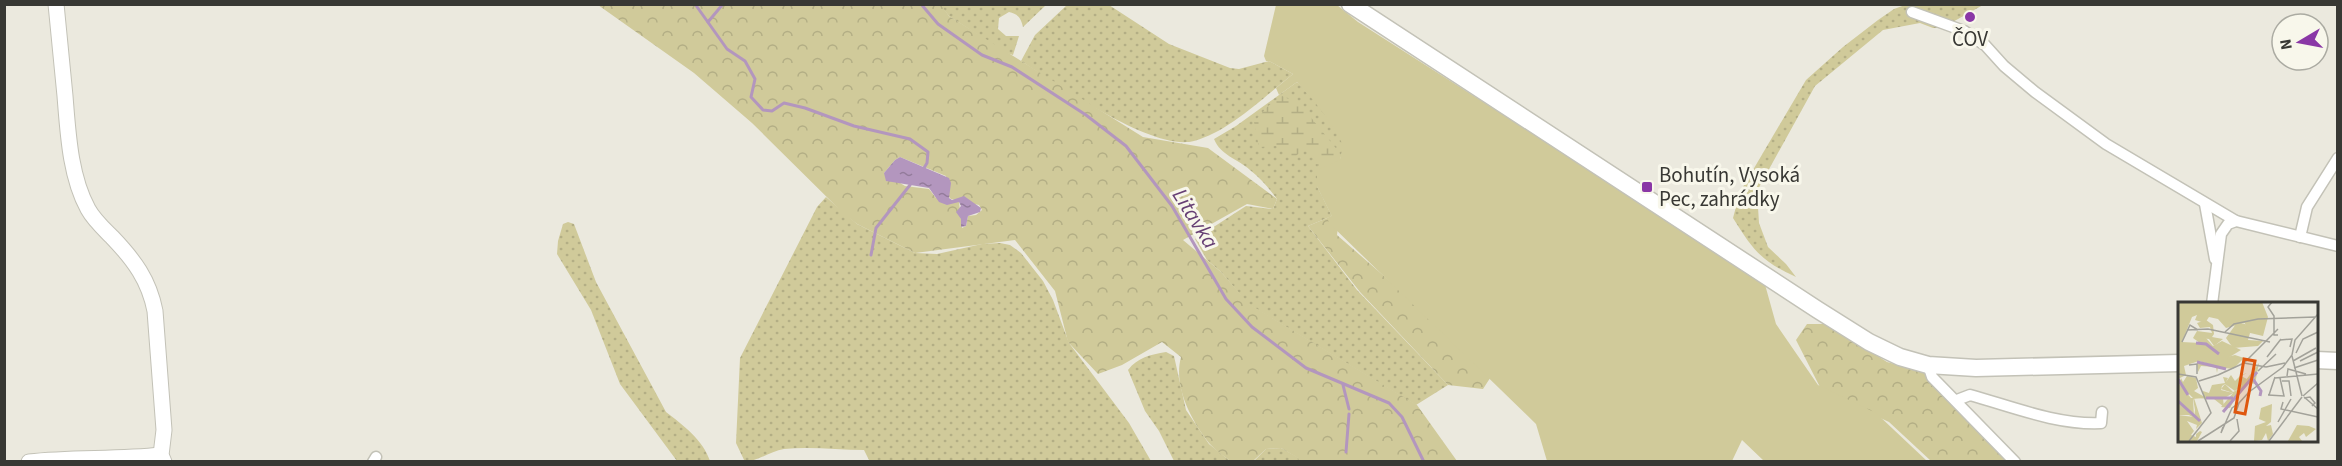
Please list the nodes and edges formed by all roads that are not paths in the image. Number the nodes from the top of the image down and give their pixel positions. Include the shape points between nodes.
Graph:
1 (56, 4) edge
2 (1350, 4) edge
3 (1912, 12) dead end
4 (2337, 158) edge
5 (2205, 204) junction
6 (2236, 221) junction
7 (2300, 237) junction
8 (2337, 246) edge
9 (2217, 262) junction
10 (2212, 302) edge
11 (2318, 360) edge
12 (2337, 361) edge
13 (2178, 363) edge
14 (1928, 364) junction
15 (1957, 400) junction
16 (2102, 412) dead end
17 (162, 458) edge
18 (29, 462) edge
19 (2015, 462) edge

1 - 17 street via 67,123 82,194 88,210 132,258 151,292 164,430
2 - 14 main road via 1869,342 1900,357
3 - 5 street via 1964,31 1985,45 2027,86 2106,144
4 - 7 street via 2307,207
5 - 6 street
5 - 9 street
6 - 7 street
6 - 9 street via 2224,228
7 - 8 street
9 - 10 street
11 - 12 main road
13 - 14 main road via 1976,368
14 - 15 street via 1932,377
15 - 16 street via 1970,395 2084,424 2101,423
15 - 19 street
17 - 18 street

